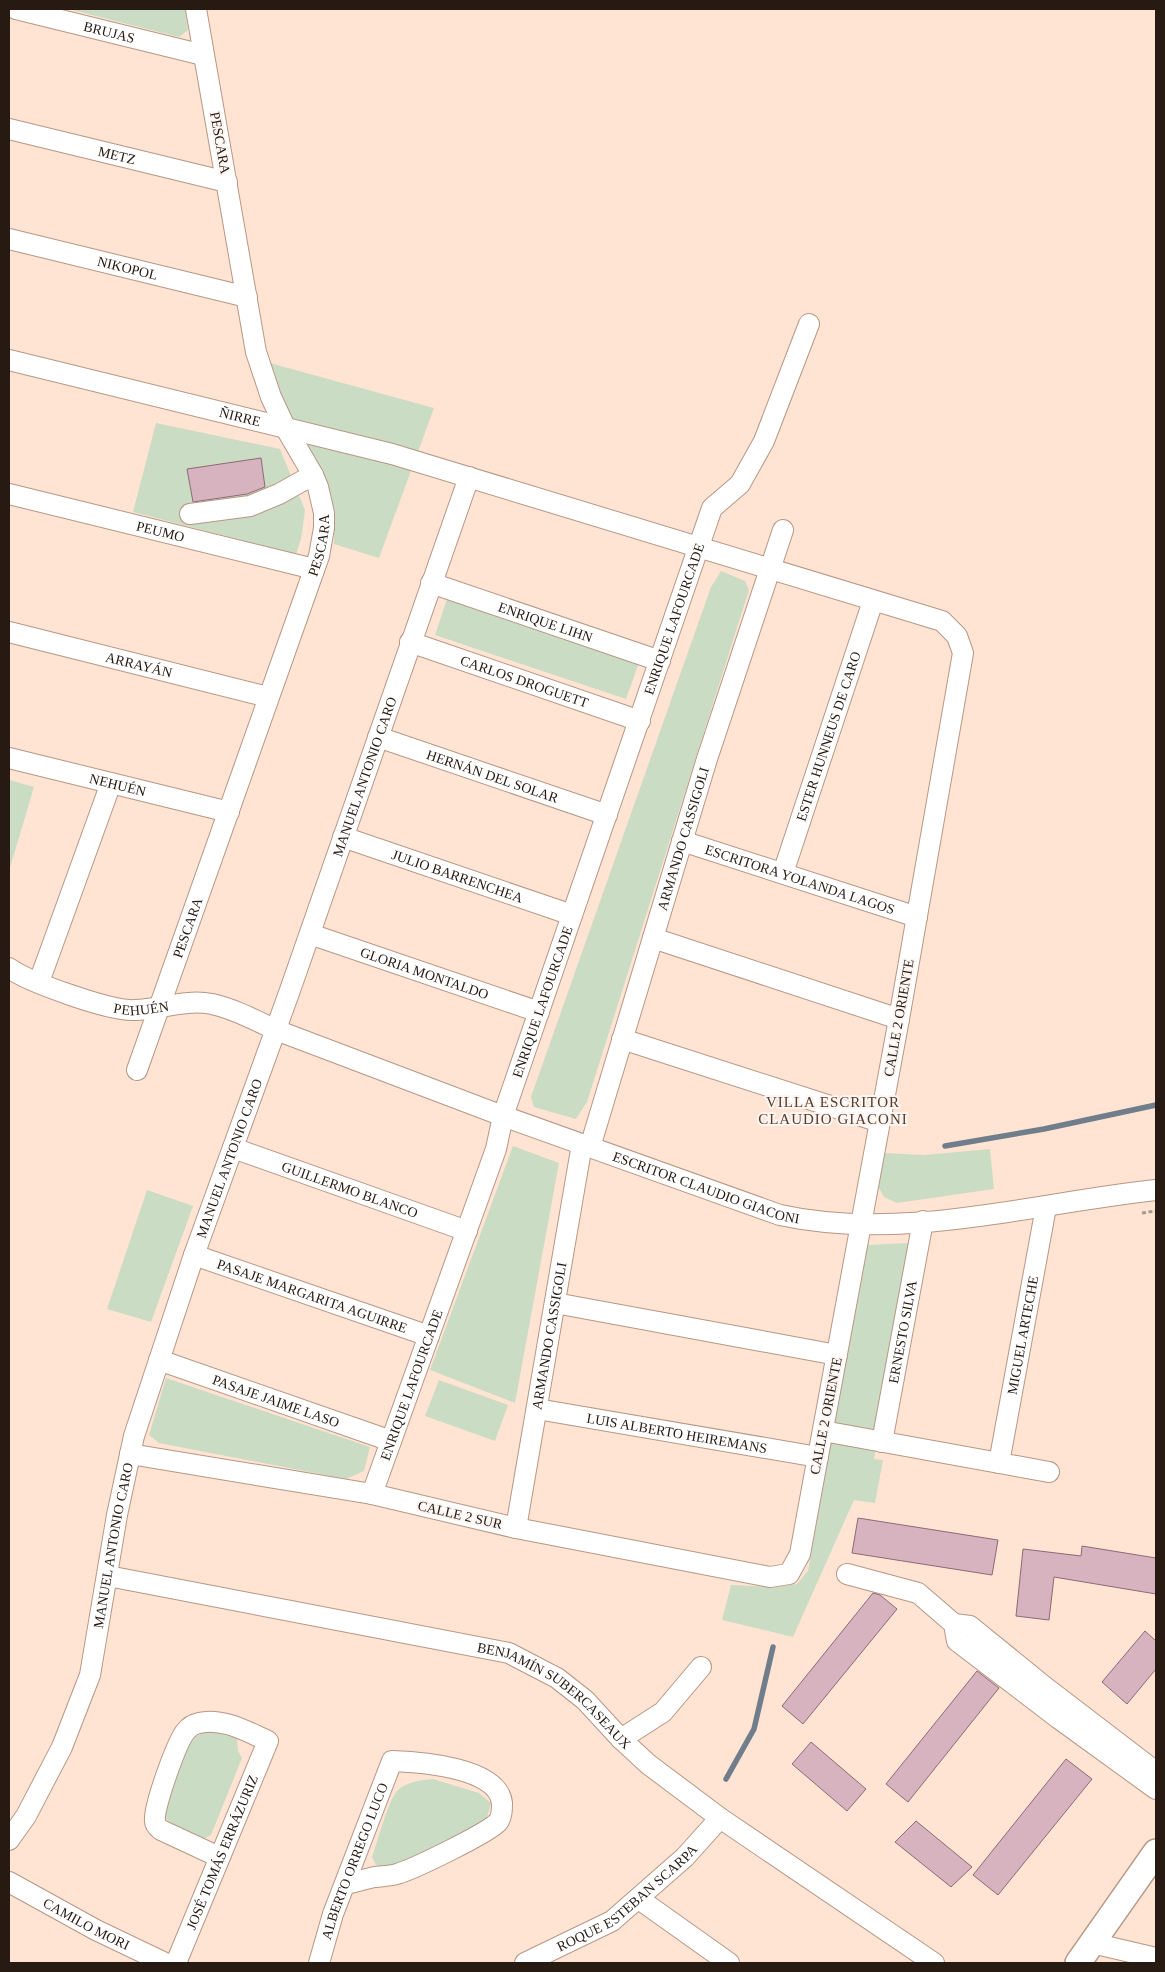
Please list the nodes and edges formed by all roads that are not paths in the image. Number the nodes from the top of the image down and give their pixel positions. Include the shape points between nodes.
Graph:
1 (16, 9) edge
2 (196, 9) edge
3 (203, 55) junction
4 (9, 129) edge
5 (226, 182) junction
6 (9, 239) edge
7 (248, 298) junction
8 (809, 324) dead end
9 (9, 360) edge
10 (284, 427) junction
11 (313, 475) junction
12 (468, 477) junction
13 (9, 494) edge
14 (190, 514) dead end
15 (783, 530) dead end
16 (699, 548) junction
17 (314, 569) junction
18 (771, 570) junction
19 (431, 583) junction
20 (873, 600) junction
21 (9, 632) edge
22 (957, 636) joint
23 (410, 642) junction
24 (660, 661) junction
25 (268, 697) junction
26 (640, 721) junction
27 (378, 737) junction
28 (9, 758) edge
29 (111, 783) junction
30 (229, 812) junction
31 (607, 815) junction
32 (343, 837) junction
33 (682, 841) junction
34 (783, 873) junction
35 (572, 915) junction
36 (917, 917) junction
37 (310, 934) junction
38 (653, 938) junction
39 (9, 968) edge
40 (39, 982) junction
41 (161, 1006) junction
42 (539, 1012) junction
43 (899, 1019) junction
44 (276, 1030) junction
45 (622, 1039) junction
46 (137, 1070) dead end
47 (503, 1116) junction
48 (880, 1122) junction
49 (586, 1146) junction
50 (232, 1148) junction
51 (1156, 1190) edge
52 (1046, 1207) junction
53 (923, 1221) junction
54 (862, 1224) junction
55 (467, 1230) junction
56 (194, 1255) junction
57 (555, 1302) junction
58 (429, 1336) junction
59 (837, 1355) junction
60 (159, 1360) junction
61 (536, 1409) junction
62 (823, 1431) junction
63 (391, 1441) junction
64 (882, 1442) junction
65 (130, 1454) junction
66 (818, 1457) junction
67 (999, 1463) junction
68 (1049, 1472) dead end
69 (372, 1494) junction
70 (516, 1528) junction
71 (789, 1574) joint
72 (846, 1574) dead end
73 (108, 1576) junction
74 (701, 1667) dead end
75 (1051, 1701) junction
76 (621, 1739) junction
77 (1156, 1772) edge
78 (1156, 1789) edge
79 (720, 1818) junction
80 (9, 1840) edge
81 (1156, 1852) edge
82 (219, 1857) junction
83 (9, 1882) edge
84 (345, 1884) junction
85 (639, 1899) junction
86 (1092, 1943) junction
87 (1156, 1958) edge
88 (922, 1960) edge
89 (166, 1963) edge
90 (176, 1963) edge
91 (318, 1963) edge
92 (526, 1963) edge
93 (729, 1963) edge
94 (1078, 1963) edge

1 - 3 street, BRUJAS
2 - 3 street, PESCARA
3 - 5 street, PESCARA
4 - 5 street, METZ
5 - 7 street, PESCARA
6 - 7 street, NIKOPOL
7 - 10 street, PESCARA via 259,366
8 - 16 street, ENRIQUE LAFOURCADE via 764,440 740,484 712,508
9 - 10 street, ÑIRRE
10 - 11 street, PESCARA
10 - 12 street, ÑIRRE
11 - 14 street via 250,506
11 - 17 street, PESCARA via 322,500 324,528
12 - 16 street, ÑIRRE
12 - 19 street, MANUEL ANTONIO CARO
13 - 17 street, PEUMO
15 - 18 street, ARMANDO CASSIGOLI
16 - 18 street, ÑIRRE
16 - 24 street, ENRIQUE LAFOURCADE
17 - 25 street, PESCARA
18 - 20 street, ÑIRRE
18 - 33 street, ARMANDO CASSIGOLI
19 - 23 street, MANUEL ANTONIO CARO
19 - 24 street, ENRIQUE LIHN
20 - 22 street, ÑIRRE via 942,621
20 - 34 street, ESTER HUNNEUS DE CARO
21 - 25 street, ARRAYÁN
22 - 36 street, CALLE 2 ORIENTE via 963,653
23 - 26 street, CARLOS DROGUETT
23 - 27 street, MANUEL ANTONIO CARO
24 - 26 street, ENRIQUE LAFOURCADE
25 - 30 street, PESCARA
26 - 31 street, ENRIQUE LAFOURCADE
27 - 31 street, HERNÁN DEL SOLAR
27 - 32 street, MANUEL ANTONIO CARO
28 - 29 street, NEHUÉN
29 - 30 street, NEHUÉN
29 - 40 street
30 - 41 street, PESCARA
31 - 35 street, ENRIQUE LAFOURCADE
32 - 35 street, JULIO BARRENCHEA
32 - 37 street, MANUEL ANTONIO CARO
33 - 34 street, ESCRITORA YOLANDA LAGOS
33 - 38 street, ARMANDO CASSIGOLI
34 - 36 street, ESCRITORA YOLANDA LAGOS
35 - 42 street, ENRIQUE LAFOURCADE
36 - 43 street, CALLE 2 ORIENTE
37 - 42 street, GLORIA MONTALDO
37 - 44 street, MANUEL ANTONIO CARO
38 - 43 street
38 - 45 street, ARMANDO CASSIGOLI
39 - 40 street, PEHUÉN
40 - 41 street, PEHUÉN via 114,1009
41 - 44 street, PEHUÉN via 192,1002 211,1004 243,1014
41 - 46 street, PESCARA
42 - 47 street, ENRIQUE LAFOURCADE
43 - 48 street, CALLE 2 ORIENTE
44 - 47 street, ESCRITOR CLAUDIO GIACONI
44 - 50 street, MANUEL ANTONIO CARO
45 - 48 street
45 - 49 street, ARMANDO CASSIGOLI
47 - 49 street, ESCRITOR CLAUDIO GIACONI
47 - 55 street, ENRIQUE LAFOURCADE via 496,1149
48 - 54 street, CALLE 2 ORIENTE
49 - 54 street, ESCRITOR CLAUDIO GIACONI via 780,1215 809,1221
49 - 57 street, ARMANDO CASSIGOLI
50 - 55 street, GUILLERMO BLANCO
50 - 56 street, MANUEL ANTONIO CARO
51 - 52 street, ESCRITOR CLAUDIO GIACONI
52 - 53 street, ESCRITOR CLAUDIO GIACONI
52 - 67 street, MIGUEL ARTECHE
53 - 54 street, ESCRITOR CLAUDIO GIACONI
53 - 64 street, ERNESTO SILVA
54 - 59 street, CALLE 2 ORIENTE
55 - 58 street, ENRIQUE LAFOURCADE
56 - 58 street, PASAJE MARGARITA AGUIRRE
56 - 60 street, MANUEL ANTONIO CARO
57 - 59 street
57 - 61 street, ARMANDO CASSIGOLI
58 - 63 street, ENRIQUE LAFOURCADE
59 - 62 street, CALLE 2 ORIENTE
60 - 63 street, PASAJE JAIME LASO
60 - 65 street, MANUEL ANTONIO CARO
61 - 66 street, LUIS ALBERTO HEIREMANS
61 - 70 street, ARMANDO CASSIGOLI
62 - 64 street
62 - 66 street, CALLE 2 ORIENTE
63 - 69 street, ENRIQUE LAFOURCADE
64 - 67 street
65 - 69 street, CALLE 2 SUR
65 - 73 street, MANUEL ANTONIO CARO
66 - 71 street, CALLE 2 ORIENTE via 800,1554
67 - 68 street
69 - 70 street, CALLE 2 SUR
70 - 71 street, CALLE 2 SUR via 770,1578
72 - 75 street via 918,1594 954,1624 957,1641
73 - 76 street, BENJAMÍN SUBERCASEAUX via 509,1653 557,1678 585,1700
73 - 80 street, MANUEL ANTONIO CARO via 90,1675 62,1746 26,1816
74 - 76 street via 663,1712
75 - 77 street
75 - 78 street
76 - 79 street, BENJAMÍN SUBERCASEAUX via 648,1764
79 - 85 street, ROQUE ESTEBAN SCARPA via 685,1857
79 - 88 street, BENJAMÍN SUBERCASEAUX
81 - 86 main road
82 - 82 street, JOSÉ TOMÁS ERRÁZURIZ via 156,1826 156,1806 181,1739 191,1726 205,1722 231,1725 268,1741
82 - 90 street, JOSÉ TOMÁS ERRÁZURIZ
83 - 89 street, CAMILO MORI via 96,1930
84 - 84 street, ALBERTO ORREGO LUCO via 397,1874 489,1829 500,1818 502,1805 498,1791 475,1776 454,1768 392,1761
84 - 91 street, ALBERTO ORREGO LUCO
85 - 92 street, ROQUE ESTEBAN SCARPA via 612,1921
85 - 93 street
86 - 87 street
86 - 94 main road

